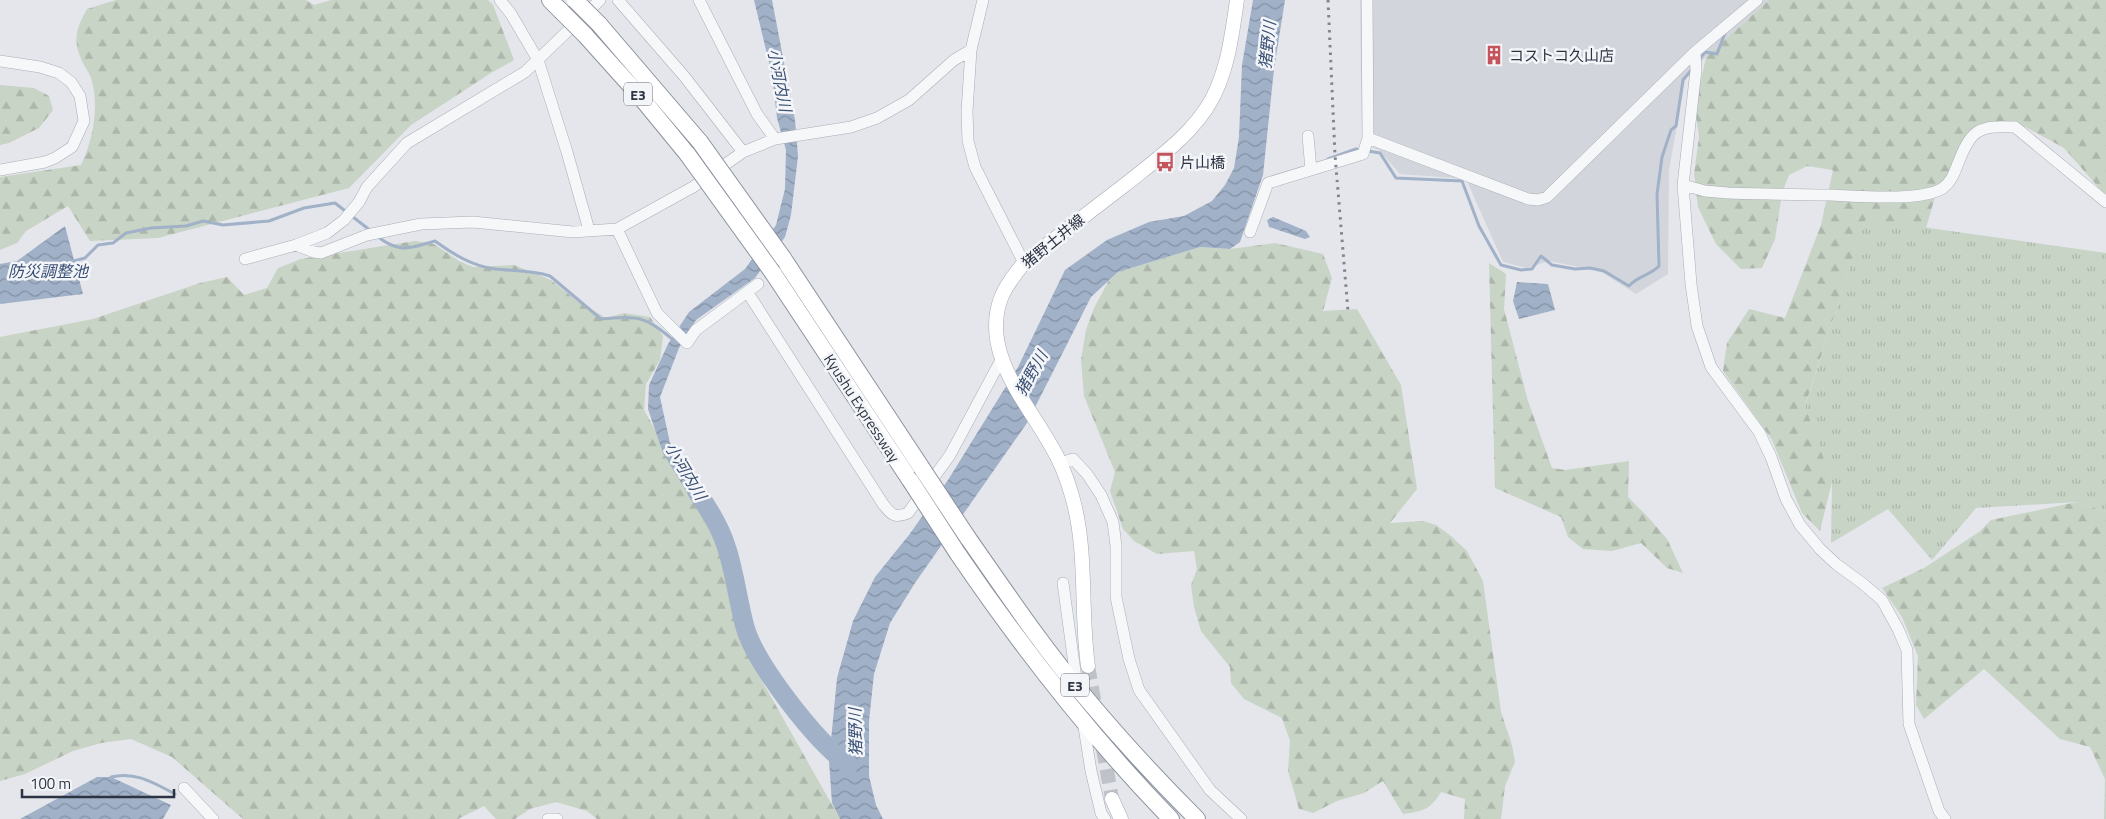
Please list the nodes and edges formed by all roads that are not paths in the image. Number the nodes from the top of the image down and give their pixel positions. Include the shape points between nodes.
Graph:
1 (500, 0) edge
2 (575, 0) edge
3 (600, 0) edge
4 (618, 0) edge
5 (699, 0) edge
6 (982, 0) edge
7 (1237, 0) edge
8 (1367, 0) edge
9 (1758, 0) edge
10 (555, 5) edge
11 (972, 50) junction
12 (1695, 52) junction
13 (538, 60) junction
14 (0, 61) edge
15 (1308, 136) dead end
16 (1368, 138) junction
17 (775, 139) junction
18 (743, 152) junction
19 (0, 170) edge
20 (1311, 170) junction
21 (1683, 185) junction
22 (2106, 202) edge
23 (617, 229) junction
24 (589, 230) junction
25 (1250, 232) dead end
26 (296, 245) junction
27 (245, 259) dead end
28 (1024, 263) junction
29 (758, 284) dead end
30 (748, 293) junction
31 (1003, 363) junction
32 (1060, 464) junction
33 (1063, 584) dead end
34 (1088, 666) tunnel mouth
35 (184, 788) dead end
36 (1112, 799) tunnel mouth
37 (213, 819) edge
38 (548, 819) edge
39 (556, 819) edge
40 (1105, 819) edge
41 (1121, 819) edge
42 (1171, 819) edge
43 (1197, 819) edge
44 (1241, 819) edge
45 (1945, 819) edge

1 - 13 street
2 - 43 highway, Kyushu Expressway / E3, bridge via 700,142 783,258 1014,604 1085,697
3 - 13 street
4 - 18 street via 684,76
5 - 17 street via 758,114
6 - 11 street
7 - 28 main road, 猪野土井線 via 1220,82 1204,112 1146,168
8 - 16 street
9 - 12 street
10 - 42 highway, Kyushu Expressway / E3, bridge via 638,94 688,155 773,272 1001,617 1070,706
11 - 17 street via 954,60 909,100 878,118 851,127
11 - 28 street via 968,140 975,167
12 - 16 street via 1547,197 1538,200
12 - 21 street via 1696,70
13 - 24 street
13 - 26 street via 525,72 407,143 367,187 344,220 327,233
14 - 19 street via 59,73 71,82 80,96 84,121 72,147 56,158
15 - 20 street
16 - 20 street via 1363,154
17 - 18 street
18 - 23 street via 693,187
20 - 25 street via 1268,183
21 - 22 street via 1705,192 1728,193 1900,197 1929,193 1943,188 1953,178 1966,144 1982,128 1998,126 2015,127
21 - 45 street via 1695,318 1711,367 1759,432 1800,525 1836,564 1882,600 1898,629 1907,650 1909,724 1939,811
23 - 24 street
23 - 30 street via 657,313 687,343 696,330
24 - 26 street via 573,232 473,222 421,224 367,235 322,253
26 - 27 street
28 - 31 main road, 猪野土井線 via 1001,298 997,314 995,330
29 - 30 street
30 - 31 street via 883,504 891,514 899,517 908,513 950,455
31 - 32 main road, 猪野土井線
32 - 34 main road, 猪野土井線 via 1078,522
32 - 44 street via 1072,459 1087,474 1113,522 1116,597 1139,690 1210,790
33 - 40 street via 1091,771
35 - 37 street
36 - 41 main road
38 - 39 street

